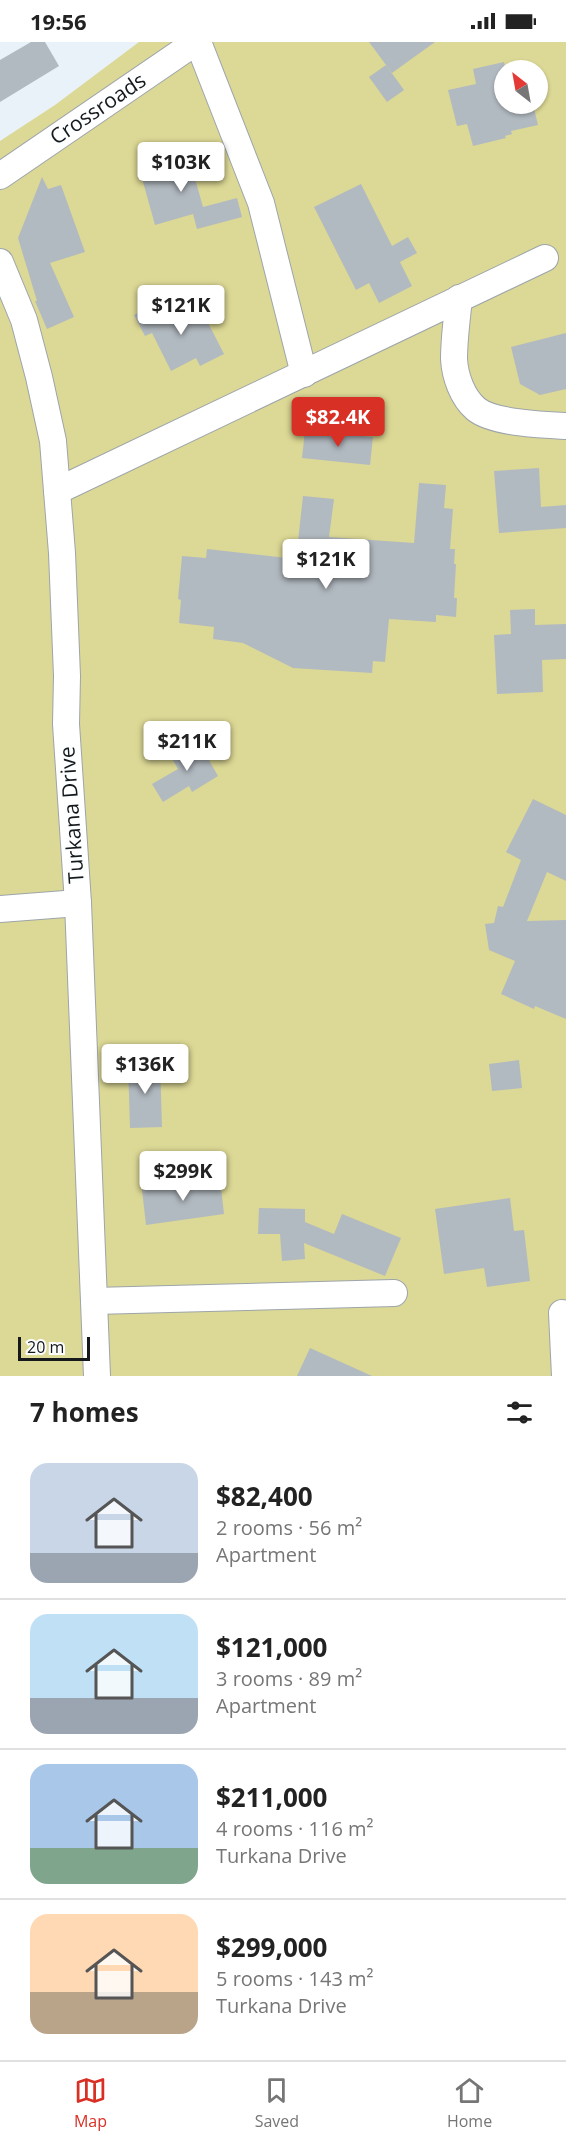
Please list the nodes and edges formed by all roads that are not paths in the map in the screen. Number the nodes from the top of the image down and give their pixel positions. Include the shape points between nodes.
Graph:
1 (197, 42) edge
2 (0, 176) edge
3 (545, 258) dead end
4 (0, 262) edge
5 (459, 298) junction
6 (304, 374) junction
7 (566, 426) edge
8 (57, 491) junction
9 (78, 903) junction
10 (0, 909) edge
11 (394, 1293) dead end
12 (94, 1301) junction
13 (562, 1313) dead end
14 (97, 1376) edge
15 (566, 1376) edge

1 - 2 street, Crossroads
1 - 6 street via 261,203
3 - 5 street
4 - 8 street, Turkana Drive via 24,320 39,377 53,441
5 - 6 street
5 - 7 street via 454,360 465,395 477,410 503,419
6 - 8 street
8 - 9 street, Turkana Drive
9 - 10 street
9 - 12 street, Turkana Drive
11 - 12 street
12 - 14 street, Turkana Drive
13 - 15 street

